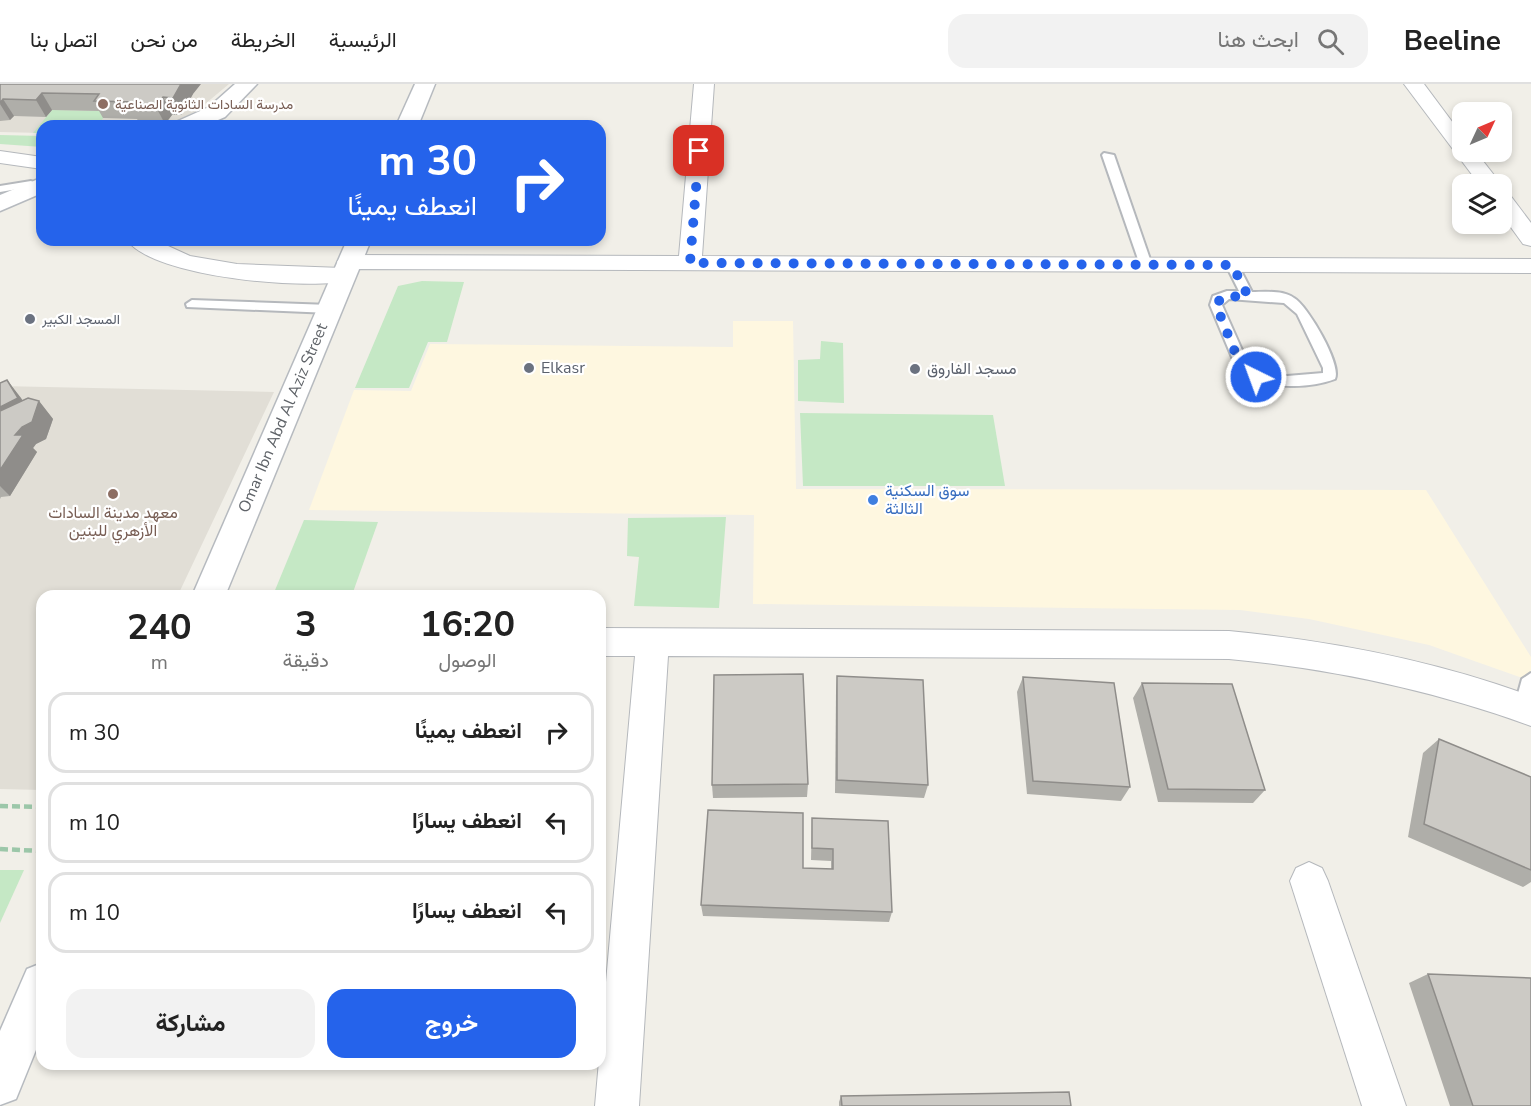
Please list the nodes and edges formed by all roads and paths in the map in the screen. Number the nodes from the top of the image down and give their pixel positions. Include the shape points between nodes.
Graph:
1 (247, 84) edge
2 (425, 84) edge
3 (704, 84) edge
4 (1414, 84) edge
5 (199, 120) edge
6 (410, 120) edge
7 (1452, 134) edge
8 (1108, 155) dead end
9 (0, 157) edge
10 (1473, 162) edge
11 (1482, 174) edge
12 (36, 177) edge
13 (36, 179) edge
14 (36, 179) edge
15 (0, 189) edge
16 (0, 204) edge
17 (1512, 213) edge
18 (1531, 239) edge
19 (149, 246) edge
20 (351, 259) edge
21 (690, 263) junction
22 (1146, 265) junction
23 (1232, 265) junction
24 (1531, 266) edge
25 (1248, 296) junction
26 (192, 304) dead end
27 (330, 309) junction
28 (211, 590) edge
29 (606, 642) edge
30 (653, 642) junction
31 (1528, 700) edge
32 (0, 806) edge
33 (36, 807) edge
34 (0, 849) edge
35 (36, 851) edge
36 (1309, 881) dead end
37 (36, 998) edge
38 (0, 1083) edge
39 (617, 1106) edge
40 (1384, 1106) edge

1 - 5 street via 217,112
2 - 6 street
3 - 21 street
4 - 7 street
8 - 22 lane
9 - 12 street
10 - 11 street
13 - 15 lane
14 - 16 street
17 - 18 street
19 - 20 street via 198,267 293,274
20 - 21 street
20 - 27 street, Omar Ibn Abd Al Aziz Street
21 - 22 street
22 - 23 street
23 - 24 street
23 - 25 lane
25 - 25 lane via 1222,297 1216,305 1244,371 1263,379 1330,376 1330,368 1298,307 1280,297
26 - 27 lane
27 - 28 street, Omar Ibn Abd Al Aziz Street
29 - 30 street
30 - 31 street via 1229,645 1310,653
30 - 39 street
32 - 33 path
34 - 35 path
36 - 40 street
37 - 38 street

